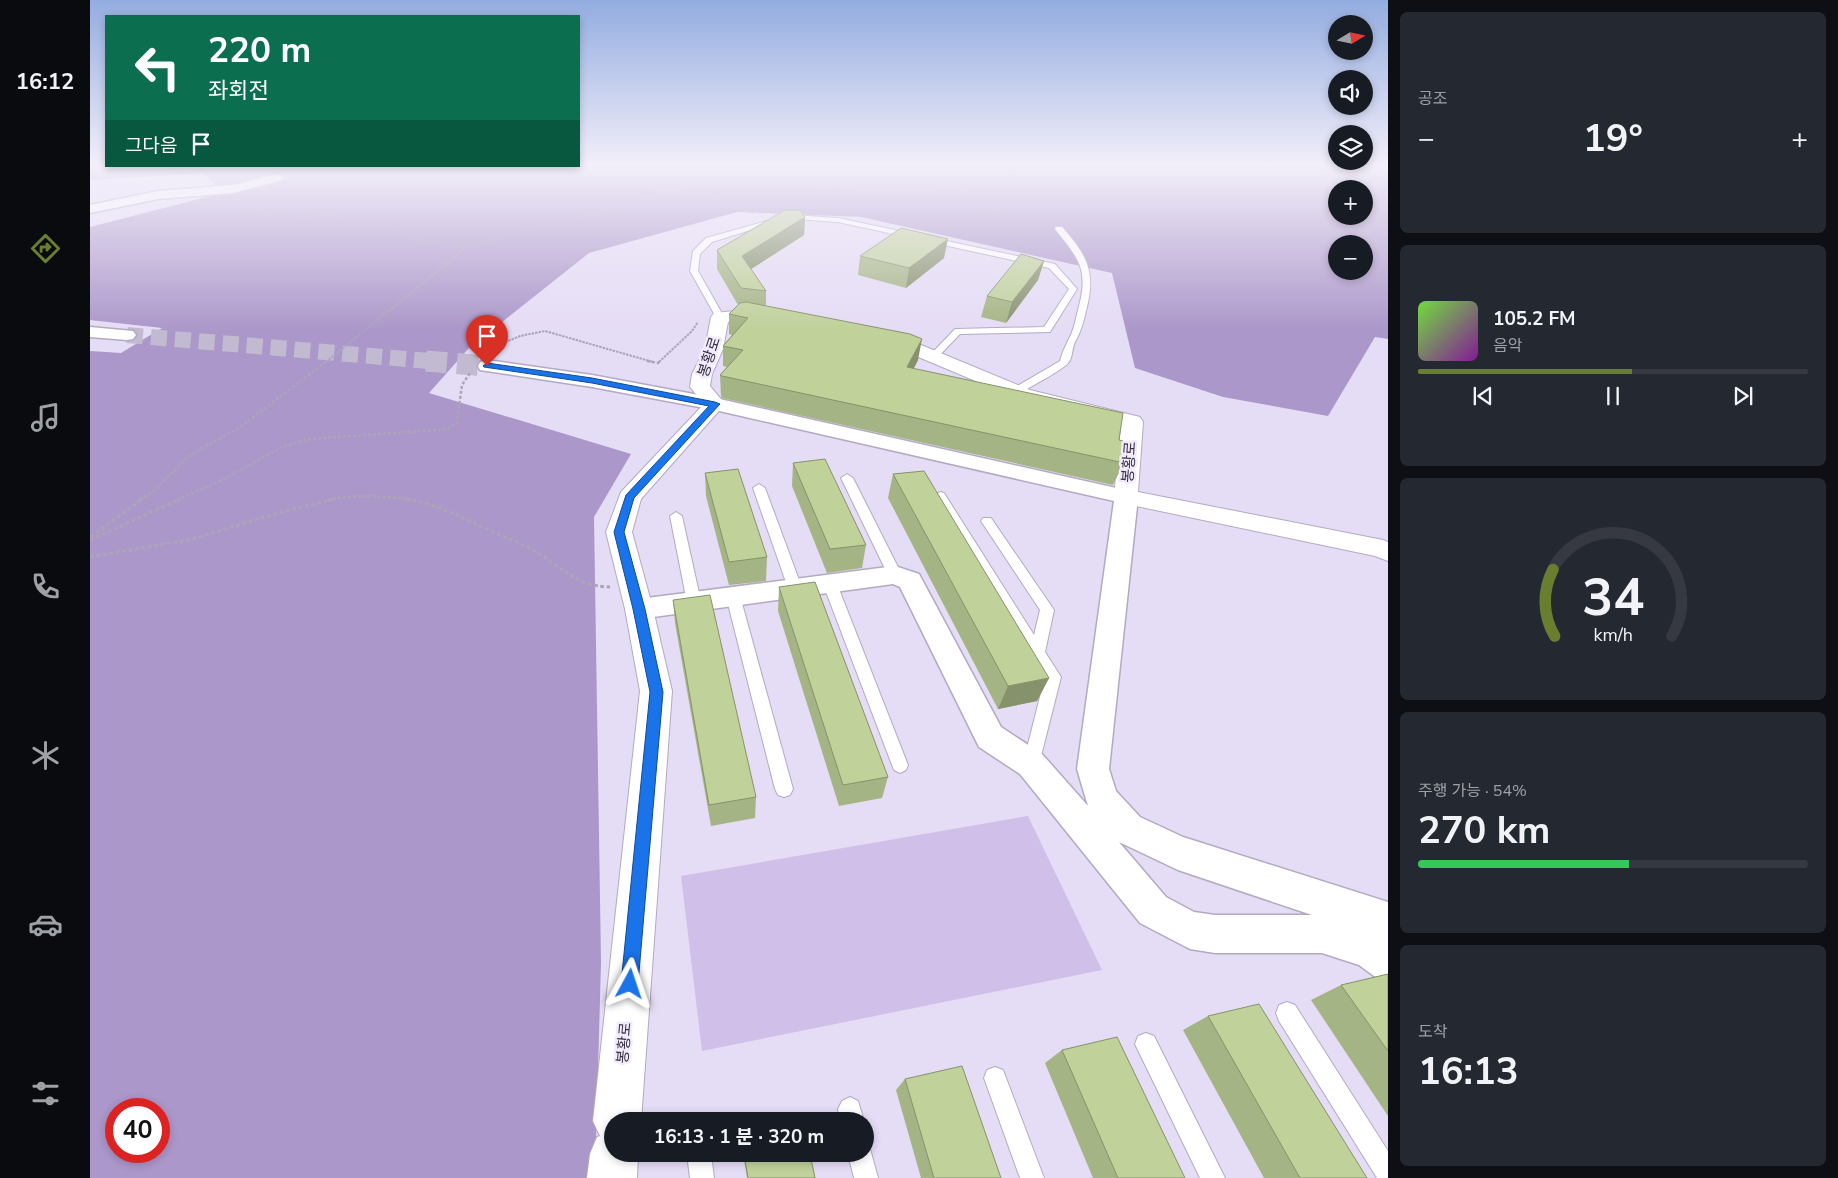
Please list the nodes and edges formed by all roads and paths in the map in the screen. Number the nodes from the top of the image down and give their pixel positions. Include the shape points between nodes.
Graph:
1 (357, 221) edge
2 (567, 221) edge
3 (774, 221) edge
4 (843, 221) edge
5 (1042, 221) edge
6 (769, 222) joint
7 (1059, 229) joint
8 (465, 247) junction
9 (717, 312) junction
10 (785, 322) edge
11 (90, 332) edge
12 (127, 335) tunnel mouth
13 (863, 336) edge
14 (933, 357) junction
15 (482, 362) junction
16 (1016, 391) junction
17 (715, 404) junction
18 (846, 478) dead end
19 (759, 488) dead end
20 (940, 496) edge
21 (1126, 498) junction
22 (676, 516) dead end
23 (987, 521) dead end
24 (90, 539) edge
25 (1386, 550) edge
26 (90, 557) edge
27 (895, 575) junction
28 (830, 584) junction
29 (795, 588) junction
30 (636, 595) junction
31 (733, 596) junction
32 (694, 602) junction
33 (1038, 652) junction
34 (1031, 764) junction
35 (900, 765) dead end
36 (784, 790) dead end
37 (1388, 921) edge
38 (1388, 962) edge
39 (1287, 1013) dead end
40 (1146, 1044) dead end
41 (995, 1078) dead end
42 (618, 1112) edge
43 (613, 1162) edge
44 (700, 1162) edge
45 (862, 1162) edge
46 (1388, 1173) edge
47 (612, 1178) edge
48 (702, 1178) edge
49 (866, 1178) edge
50 (1032, 1178) edge
51 (1213, 1178) edge

1 - 8 path via 390,228 426,242
2 - 8 path
3 - 6 lane
4 - 14 lane via 1052,266 1073,288 1047,330 958,331
5 - 7 path
6 - 9 lane via 709,240 696,253 694,271
7 - 16 lane via 1086,268 1088,279 1076,334 1064,362
8 - 24 path via 315,371 239,428 190,455 157,488
9 - 10 street, 봉황로
9 - 15 path via 703,310 692,331 658,363 545,331 520,336
9 - 17 street, 봉황로 via 714,349 702,374 700,387
11 - 12 street
13 - 14 street, 봉황로 via 902,344
14 - 16 street, 봉황로
15 - 17 street
15 - 24 path via 462,384 456,422 448,429 295,442 222,480
16 - 21 street, 봉황로 via 1132,422
17 - 21 street
17 - 30 street, 봉황로 via 630,497 619,532
18 - 27 lane
19 - 29 lane
20 - 33 lane
21 - 25 street, 봉황로
21 - 37 street via 1093,769 1102,800 1128,829 1178,853
22 - 32 lane
23 - 33 lane via 1047,610
26 - 30 path via 199,538 303,505 382,495 443,508 536,551 578,582
27 - 28 street
27 - 34 street via 910,581 990,737
28 - 29 street
28 - 35 lane
29 - 31 street
30 - 32 street
30 - 42 street, 봉황로 via 656,692
31 - 32 street
31 - 36 lane
33 - 34 lane via 1054,677
34 - 38 street via 1153,910 1190,930 1215,934 1322,934 1370,949
39 - 46 lane
40 - 51 lane
41 - 50 lane
43 - 47 street
44 - 48 lane
45 - 49 lane

